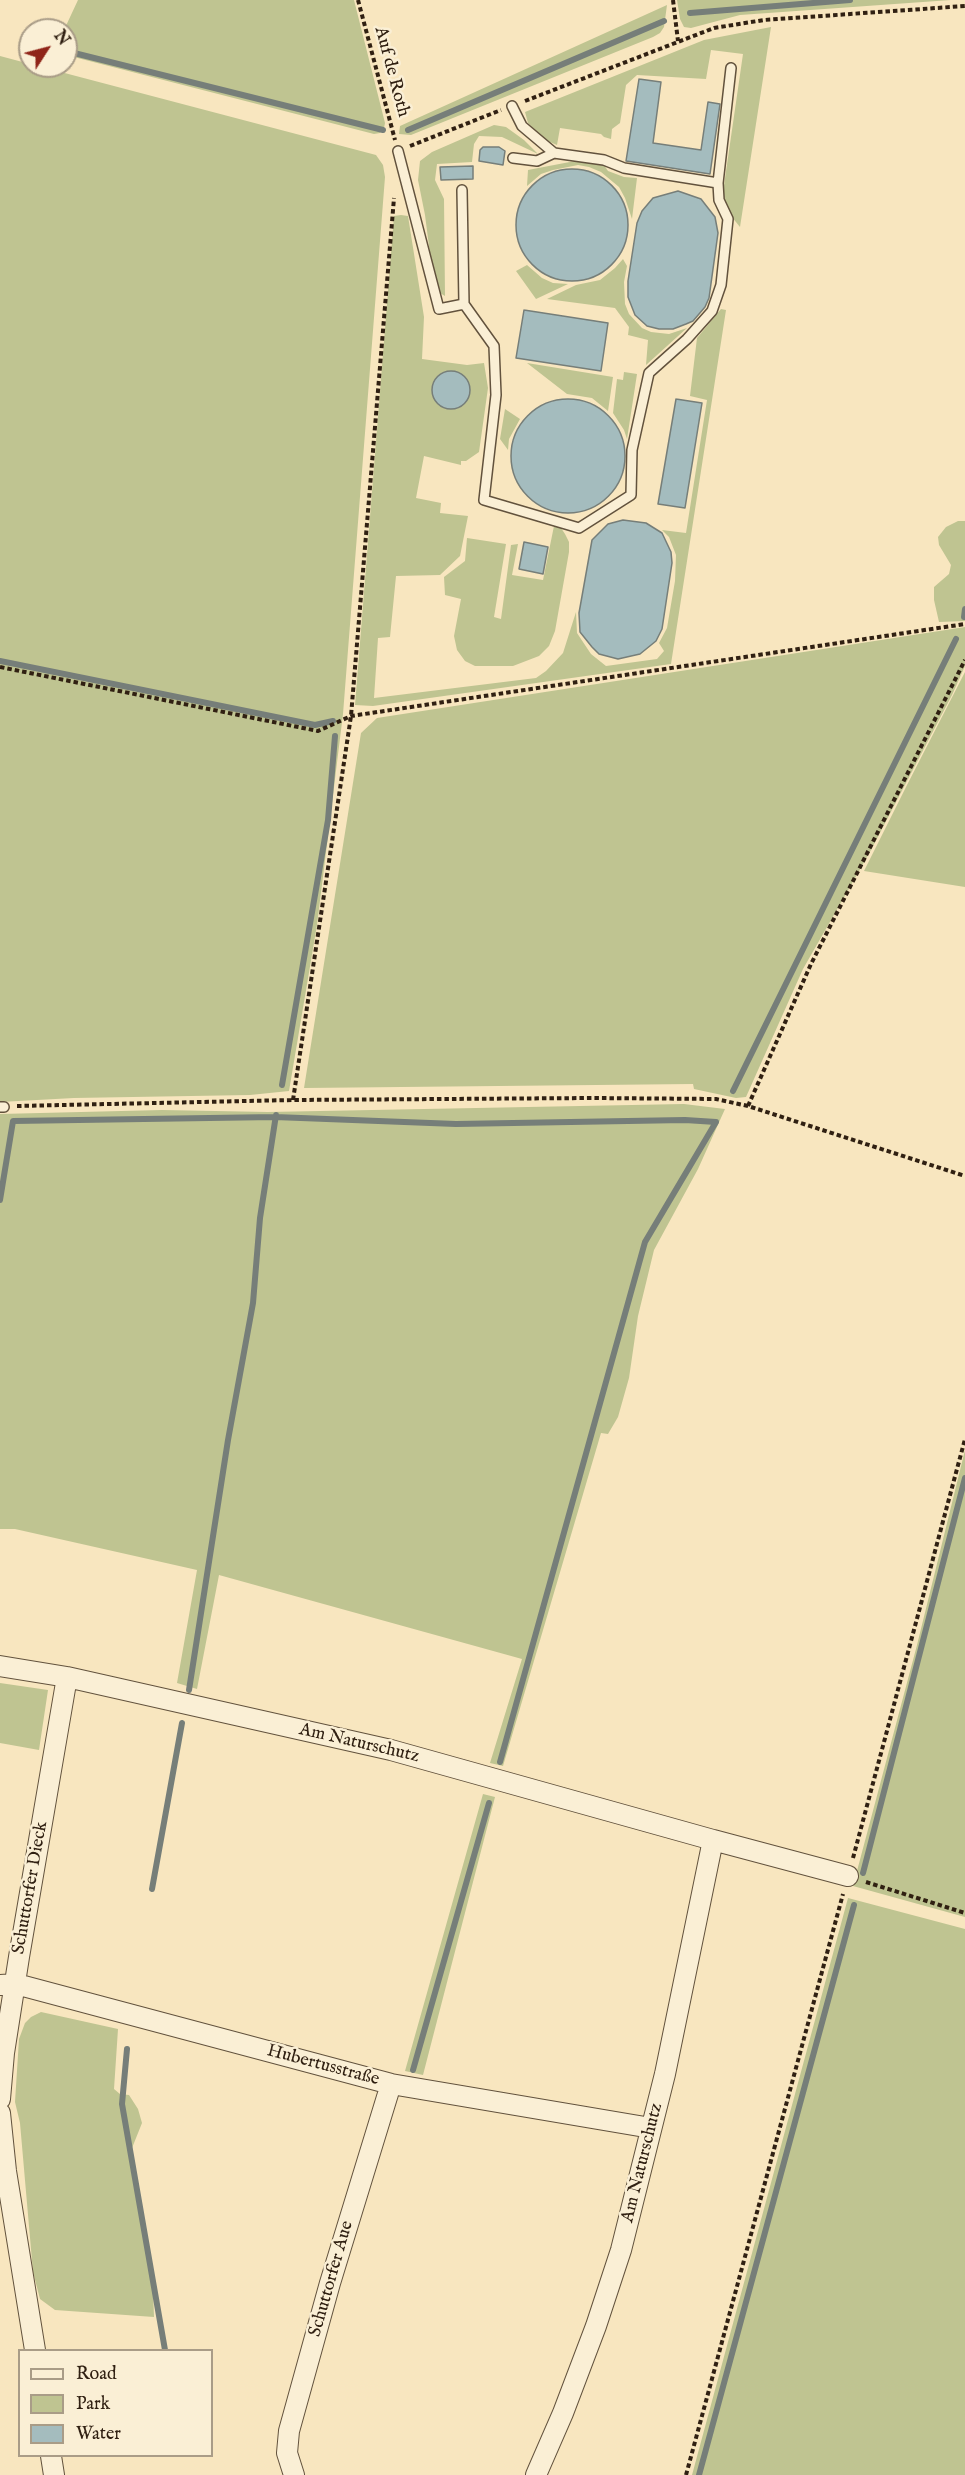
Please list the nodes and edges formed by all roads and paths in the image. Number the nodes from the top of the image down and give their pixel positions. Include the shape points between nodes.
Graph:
1 (358, 0) edge
2 (673, 0) edge
3 (965, 6) edge
4 (678, 41) junction
5 (731, 68) dead end
6 (512, 106) junction
7 (398, 151) junction
8 (554, 153) junction
9 (513, 158) dead end
10 (718, 183) junction
11 (395, 186) dead end
12 (462, 190) dead end
13 (464, 304) junction
14 (965, 624) edge
15 (965, 660) edge
16 (0, 667) edge
17 (351, 716) junction
18 (293, 1100) junction
19 (748, 1106) junction
20 (2, 1107) edge
21 (965, 1176) edge
22 (965, 1439) edge
23 (0, 1666) edge
24 (67, 1677) junction
25 (713, 1840) junction
26 (848, 1876) junction
27 (965, 1913) edge
28 (8, 1984) edge
29 (391, 2084) junction
30 (0, 2099) edge
31 (0, 2113) edge
32 (651, 2128) junction
33 (34, 2349) edge
34 (51, 2457) edge
35 (54, 2475) edge
36 (294, 2475) edge
37 (536, 2475) edge
38 (686, 2475) edge

1 - 7 path, Auf de Roth
2 - 4 path
3 - 4 path via 764,20 714,28
4 - 6 path
5 - 10 lane
6 - 7 path
6 - 8 lane via 522,126
7 - 13 lane via 439,309
8 - 9 lane via 537,161
8 - 10 lane
10 - 13 lane via 719,200 728,219 722,285 712,311 649,373 632,450 631,495 579,528 484,500 496,395 494,346
11 - 17 path
12 - 13 lane
14 - 17 path
15 - 19 path via 811,964
16 - 17 path via 318,731
17 - 18 path
18 - 19 path via 689,1098
18 - 20 path
19 - 21 path
22 - 26 path
23 - 24 street, Am Naturschutz
24 - 25 street, Am Naturschutz via 391,1750
24 - 28 street, Schuttorfer Dieck
25 - 26 street, Am Naturschutz
25 - 32 street, Am Naturschutz
26 - 27 path
26 - 38 path
28 - 29 street, Hubertusstraße
28 - 30 street, Schuttorfer Dieck
29 - 32 street, Hubertusstraße
29 - 36 street, Schuttorfer Aue via 288,2431 287,2453
31 - 33 street
32 - 37 street, Am Naturschutz via 614,2272
34 - 35 street

